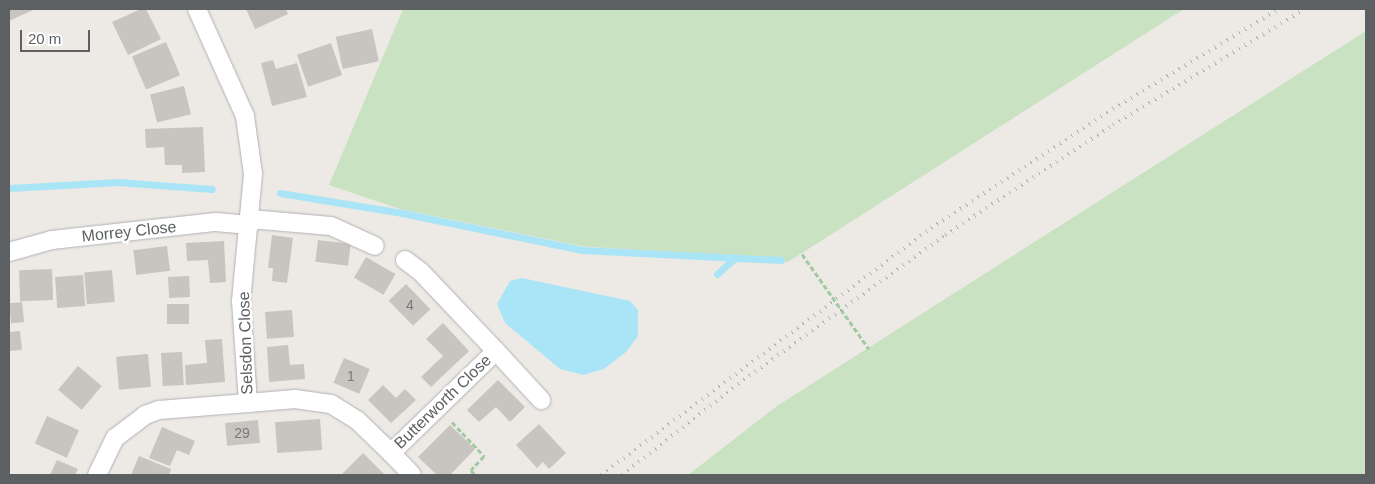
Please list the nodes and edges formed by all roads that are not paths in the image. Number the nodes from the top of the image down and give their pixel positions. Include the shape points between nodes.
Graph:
1 (197, 9) edge
2 (250, 222) junction
3 (375, 246) dead end
4 (9, 252) edge
5 (405, 260) dead end
6 (496, 351) junction
7 (541, 400) dead end
8 (248, 403) junction
9 (391, 453) junction
10 (97, 475) edge
11 (412, 475) edge

1 - 2 street, Selsdon Close via 245,116 253,174
2 - 3 street via 331,226
2 - 4 street, Morrey Close via 216,222 52,240
2 - 8 street, Selsdon Close via 241,301
5 - 6 street, Butterworth Close via 421,272
6 - 7 street, Butterworth Close
6 - 9 street, Butterworth Close
8 - 9 street, Butterworth Close via 295,399 331,404 357,420
8 - 10 street, Selsdon Close via 159,410 145,415 115,438
9 - 11 street, Butterworth Close

